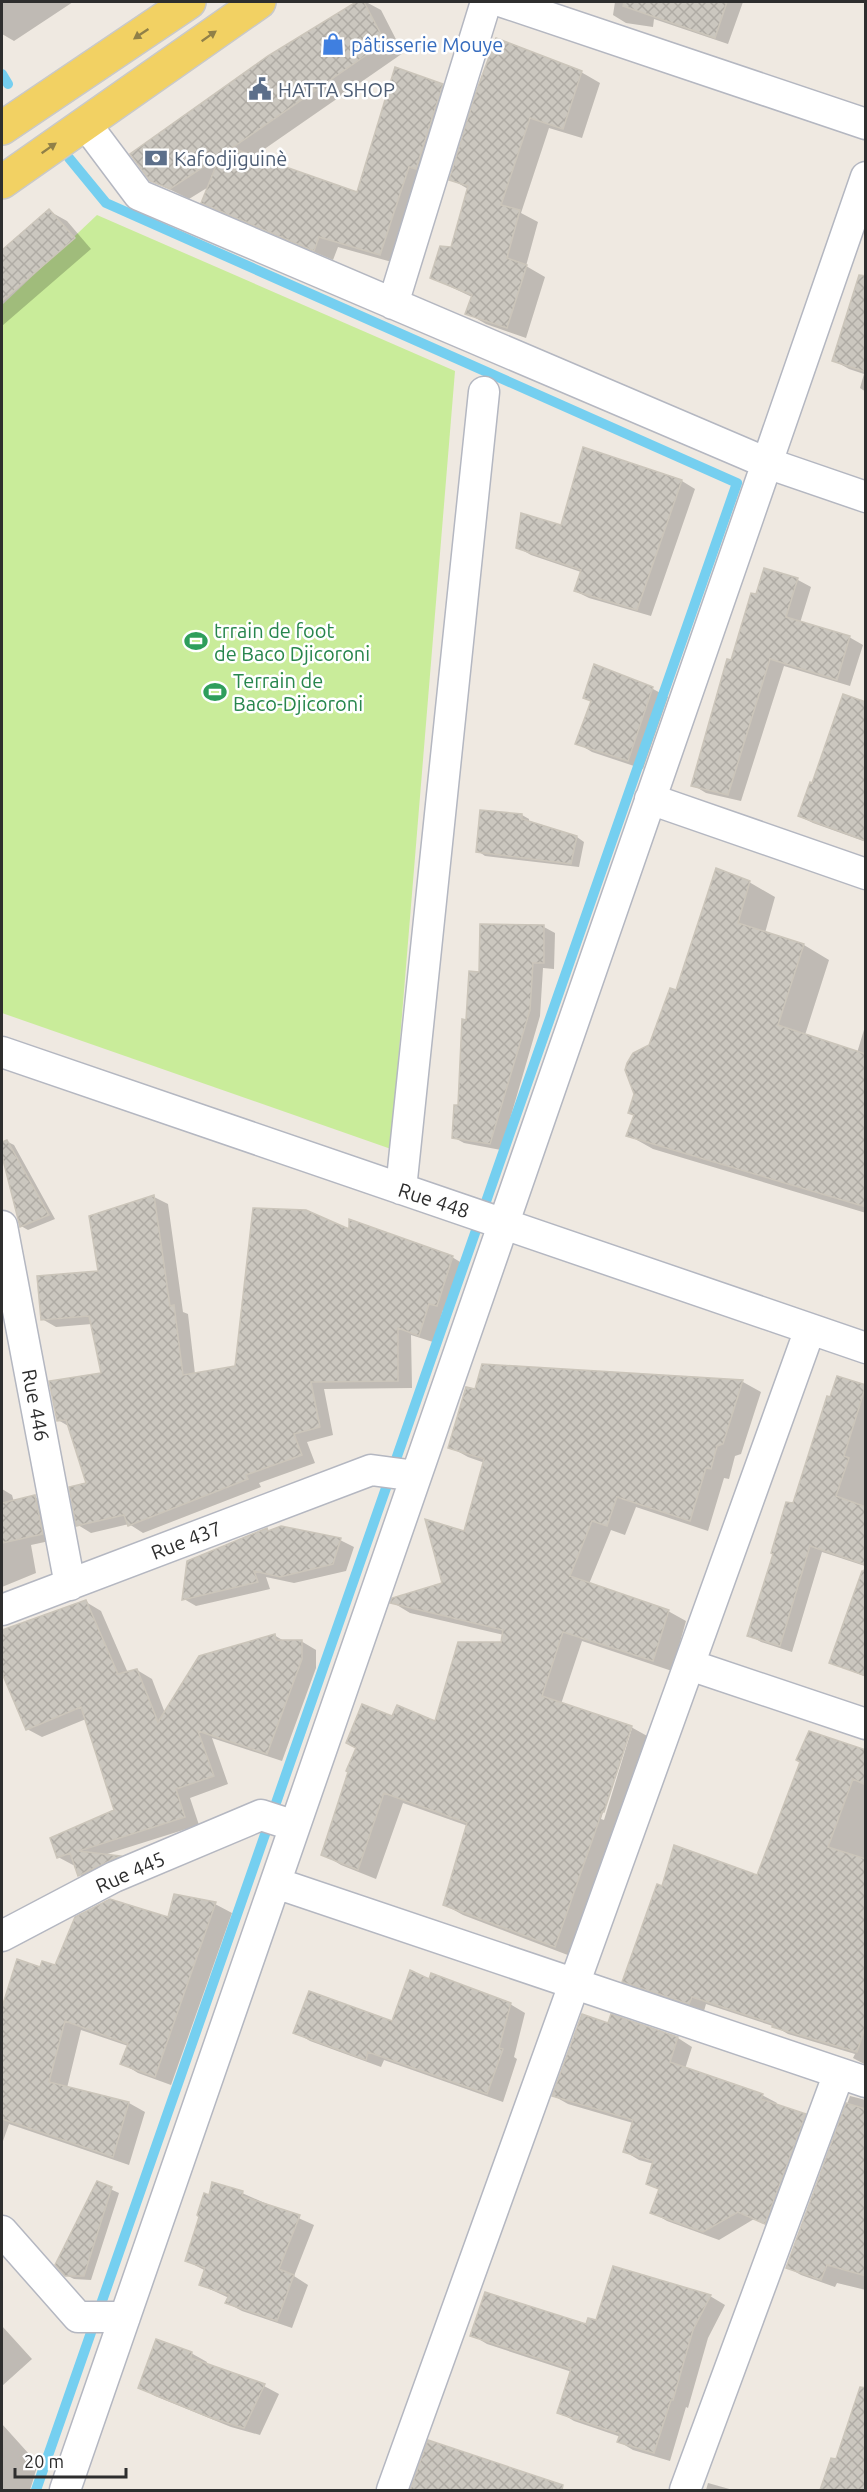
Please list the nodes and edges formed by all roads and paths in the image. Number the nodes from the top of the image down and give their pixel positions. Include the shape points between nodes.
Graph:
1 (189, 2) edge
2 (259, 2) edge
3 (486, 2) edge
4 (503, 2) edge
5 (85, 123) junction
6 (866, 124) edge
7 (2, 128) edge
8 (866, 177) edge
9 (2, 182) edge
10 (393, 303) junction
11 (484, 392) dead end
12 (766, 463) junction
13 (866, 497) edge
14 (650, 799) junction
15 (866, 874) edge
16 (2, 1053) edge
17 (401, 1189) junction
18 (504, 1223) junction
19 (2, 1226) edge
20 (810, 1329) junction
21 (866, 1348) edge
22 (409, 1476) junction
23 (70, 1584) junction
24 (2, 1610) edge
25 (690, 1665) junction
26 (866, 1724) edge
27 (279, 1821) junction
28 (276, 1883) junction
29 (2, 1936) edge
30 (575, 1984) junction
31 (852, 2078) edge
32 (2, 2231) edge
33 (125, 2317) junction
34 (65, 2490) edge
35 (392, 2490) edge
36 (685, 2490) edge

1 -> 7 main road
5 -> 2 main road
3 - 10 street
4 - 6 street
9 -> 5 main road
5 - 10 street via 139,195
8 - 12 street
10 - 12 street
11 - 17 street
12 - 13 street
12 - 14 street
14 - 15 street
14 - 18 street
16 - 17 street, Rue 448
17 - 18 street, Rue 448
18 - 20 street, Rue 448
18 - 22 street
19 - 23 street, Rue 446
20 - 21 street, Rue 448
20 - 25 street
22 - 23 street, Rue 437 via 371,1470
22 - 27 street
23 - 24 street, Rue 437
25 - 26 street
25 - 30 street
27 - 28 street
27 - 29 street, Rue 445 via 114,1878
28 - 30 street
28 - 33 street
30 - 31 street
30 - 35 street
31 - 36 street
32 - 33 street via 78,2317
33 - 34 street

